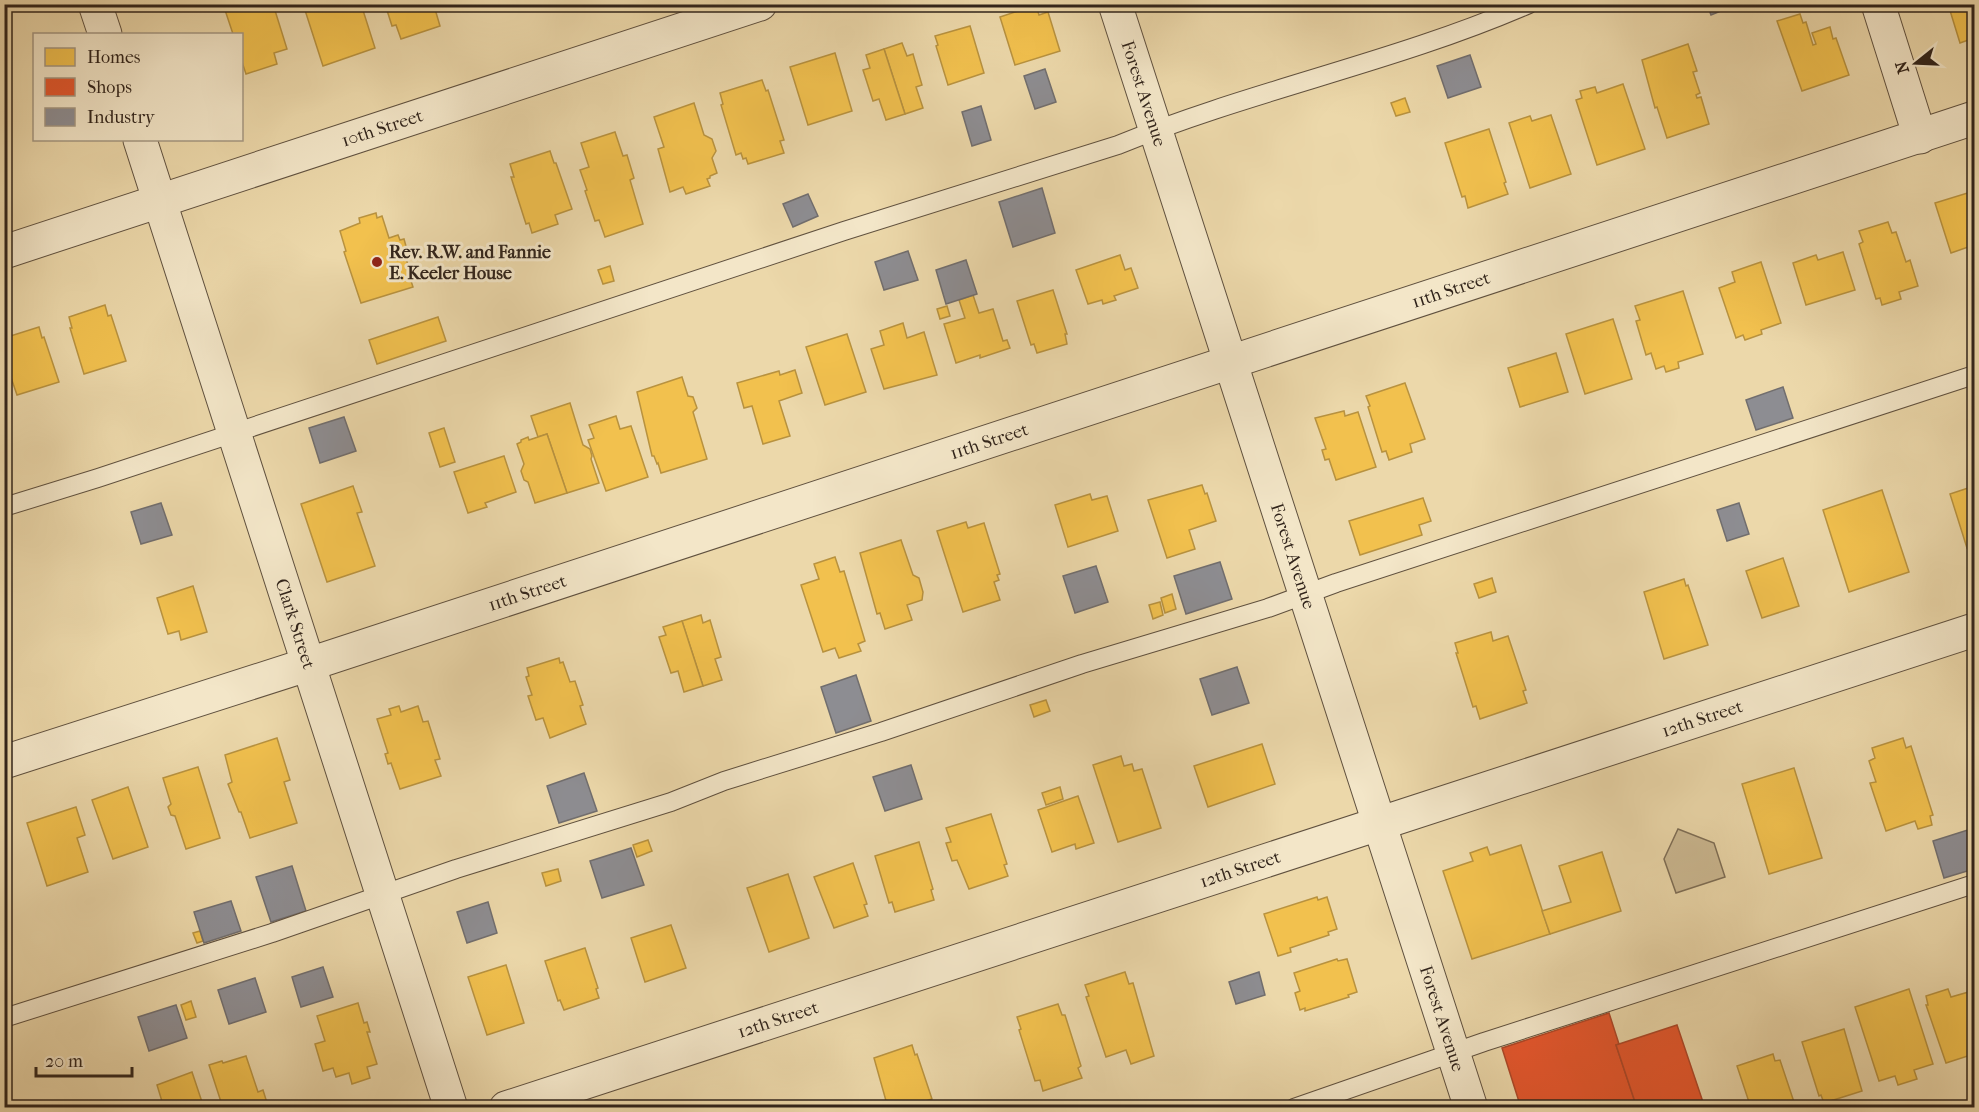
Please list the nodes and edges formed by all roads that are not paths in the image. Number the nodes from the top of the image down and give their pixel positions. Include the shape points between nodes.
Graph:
1 (96, 4) edge
2 (760, 4) edge
3 (1115, 4) edge
4 (1529, 4) edge
5 (1878, 4) edge
6 (105, 33) edge
7 (1974, 118) edge
8 (1155, 130) junction
9 (1920, 136) junction
10 (140, 141) edge
11 (160, 201) junction
12 (4, 252) edge
13 (1230, 362) junction
14 (1974, 375) edge
15 (234, 432) junction
16 (4, 507) edge
17 (1305, 594) junction
18 (1974, 630) edge
19 (309, 665) junction
20 (4, 762) edge
21 (1379, 824) junction
22 (1974, 884) edge
23 (383, 894) junction
24 (4, 1018) edge
25 (1453, 1054) junction
26 (451, 1107) edge
27 (506, 1107) edge
28 (1294, 1107) edge
29 (1471, 1107) edge

1 - 6 street
2 - 11 street, 10th Street
3 - 8 street, Forest Avenue
4 - 8 lane via 1489,22
5 - 9 street
7 - 9 street, 11th Street
8 - 13 street, Forest Avenue
8 - 15 lane via 1118,146 833,235
9 - 13 street, 11th Street
10 - 11 street, Clark Street
11 - 12 street, 10th Street
11 - 15 street, Clark Street
13 - 17 street, Forest Avenue
13 - 19 street, 11th Street
14 - 17 lane
15 - 16 lane
15 - 19 street, Clark Street
17 - 21 street, Forest Avenue
17 - 23 lane
18 - 21 street, 12th Street
19 - 20 street, 11th Street
19 - 23 street, Clark Street
21 - 25 street, Forest Avenue
21 - 27 street, 12th Street
22 - 25 lane
23 - 24 lane
23 - 26 street, Clark Street
25 - 28 lane
25 - 29 street, Forest Avenue

